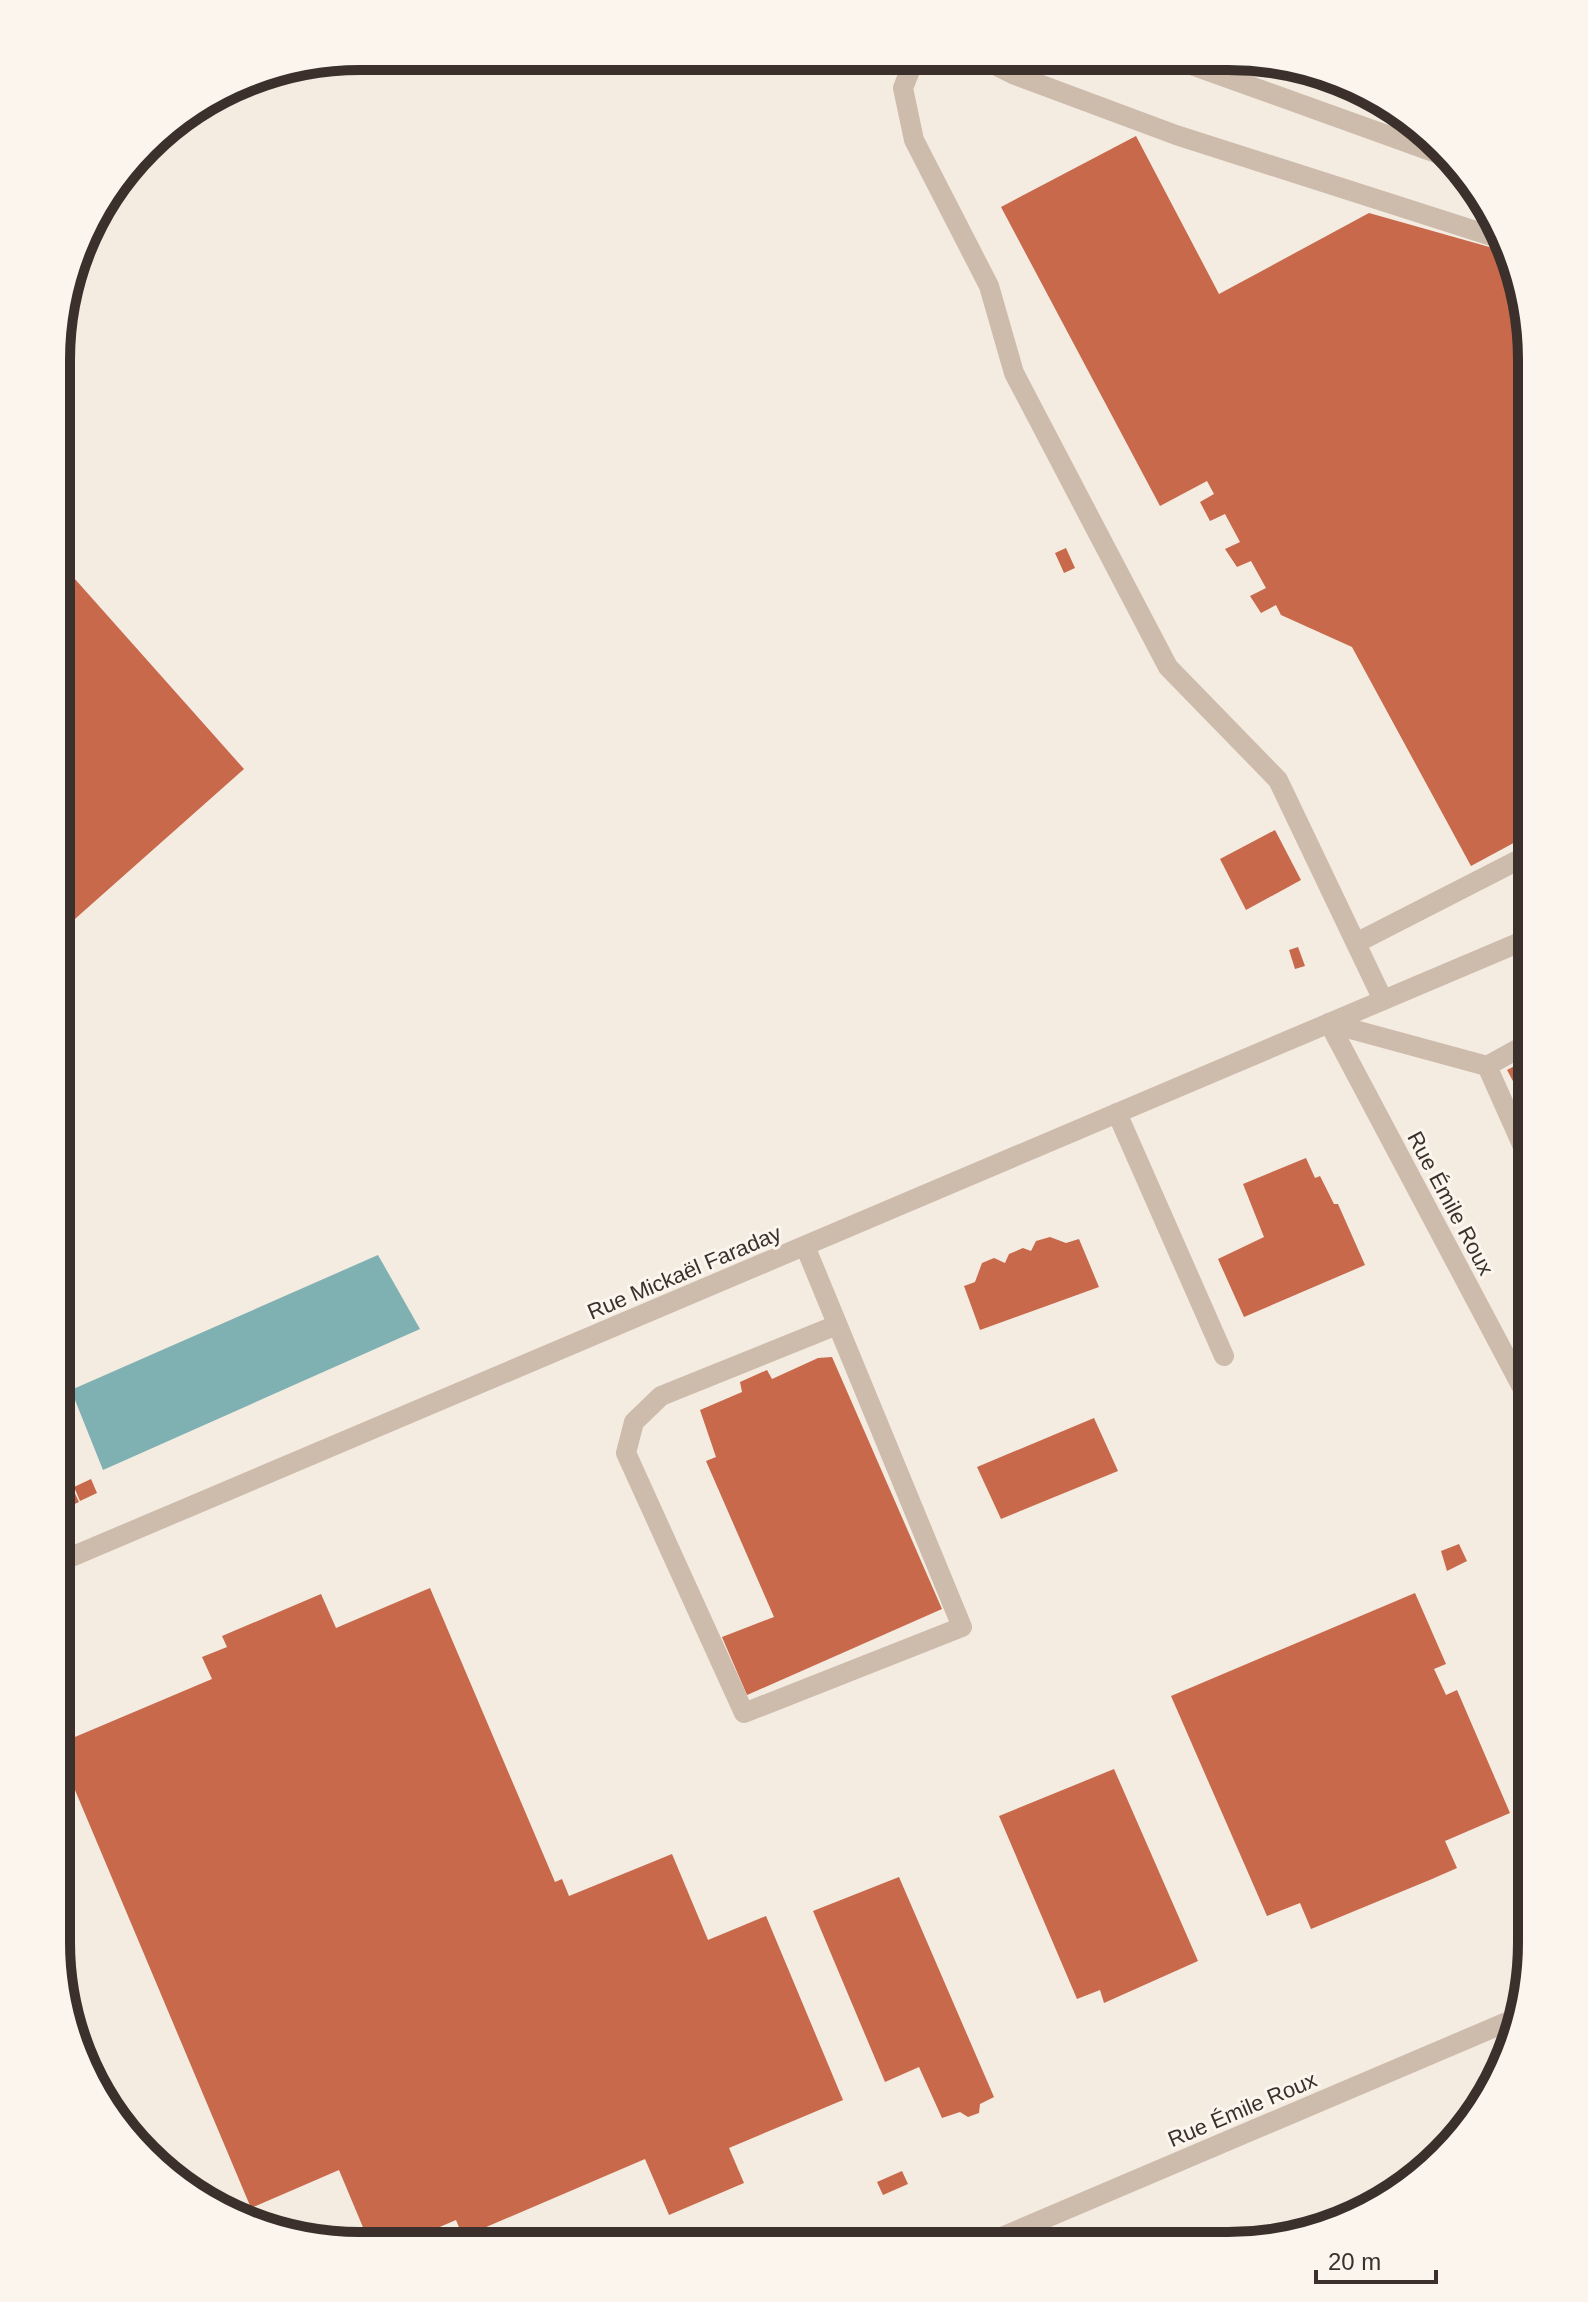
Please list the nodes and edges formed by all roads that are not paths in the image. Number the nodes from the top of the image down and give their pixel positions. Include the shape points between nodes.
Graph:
1 (910, 70) edge
2 (1005, 70) edge
3 (1205, 70) edge
4 (1427, 150) edge
5 (1490, 235) edge
6 (1518, 860) edge
7 (1356, 943) junction
8 (1518, 943) edge
9 (1383, 1000) junction
10 (1329, 1023) junction
11 (1518, 1049) edge
12 (1487, 1066) junction
13 (1117, 1113) junction
14 (1518, 1136) edge
15 (805, 1246) junction
16 (837, 1325) junction
17 (1224, 1356) dead end
18 (1518, 1380) edge
19 (70, 1557) edge
20 (1507, 2022) edge
21 (1014, 2232) edge

1 - 7 street via 903,88 914,140 989,286 1014,373 1168,667 1278,780
2 - 5 street via 1176,135
3 - 4 street
6 - 7 street
7 - 9 street
8 - 9 street, Rue Mickaël Faraday
9 - 10 street, Rue Mickaël Faraday
10 - 12 street
10 - 13 street, Rue Mickaël Faraday
10 - 18 street, Rue Émile Roux
11 - 12 street
12 - 14 street
13 - 15 street, Rue Mickaël Faraday
13 - 17 street
15 - 16 street
15 - 19 street, Rue Mickaël Faraday
16 - 16 street via 962,1627 744,1713 626,1453 634,1422 661,1396
20 - 21 street, Rue Émile Roux

